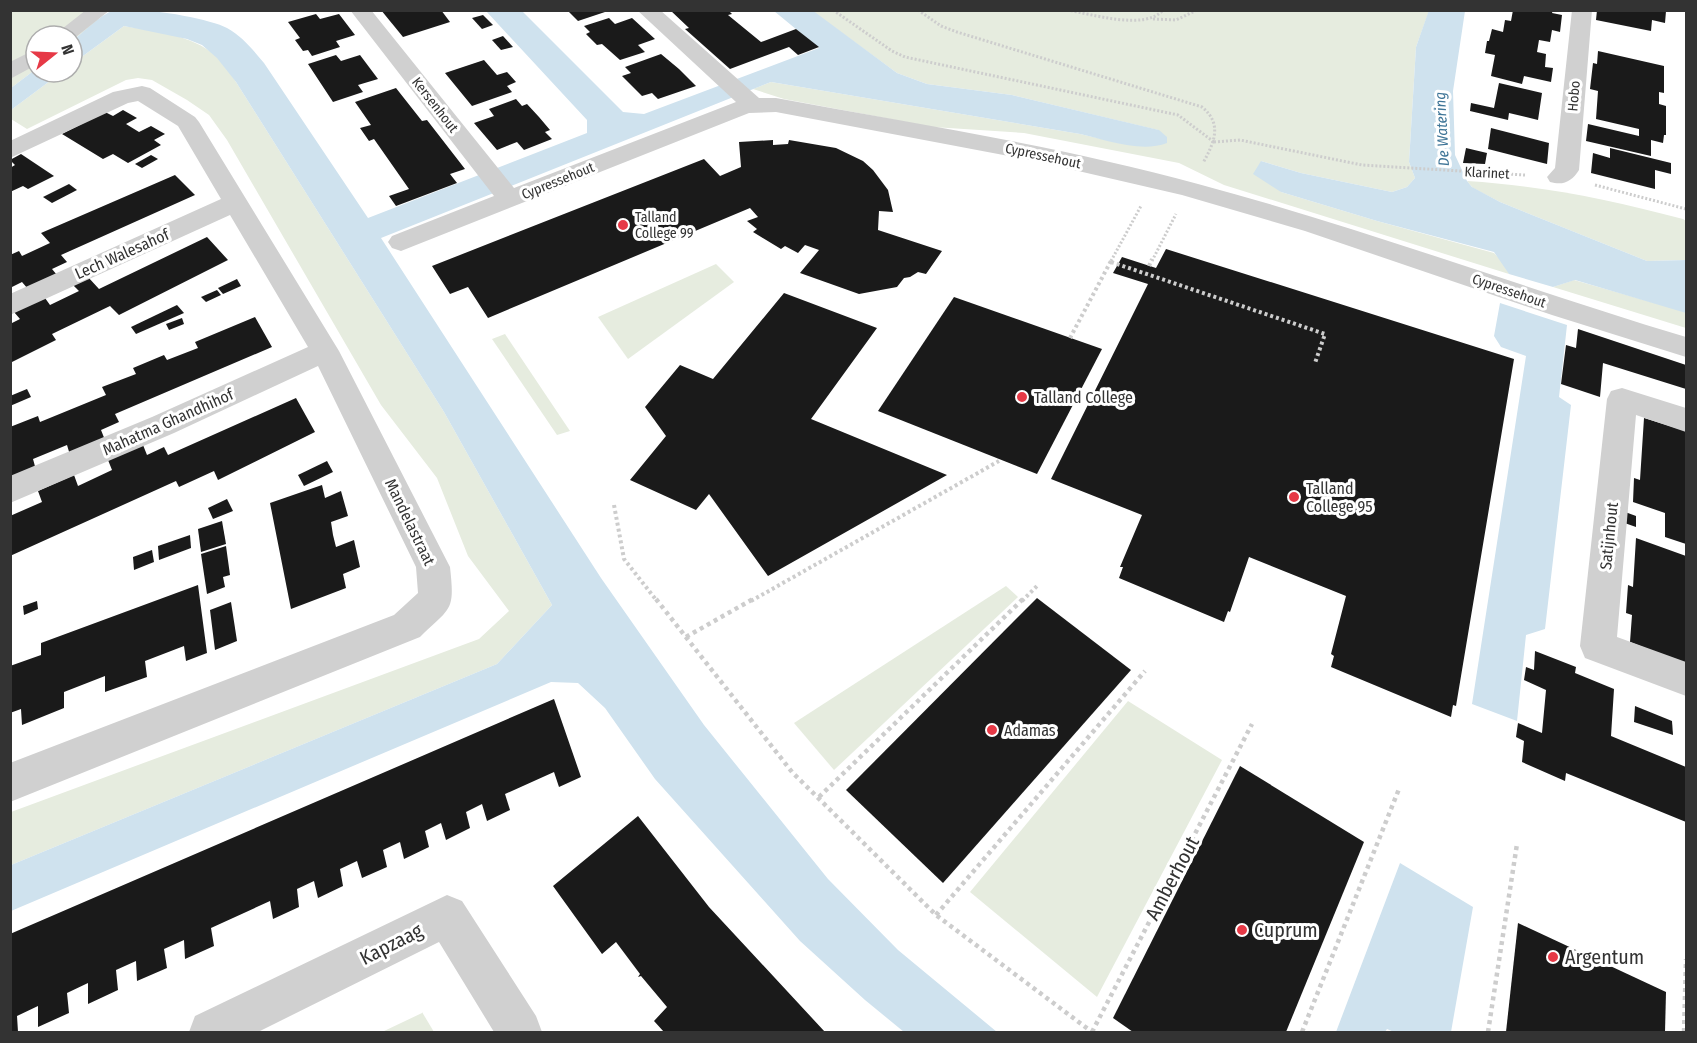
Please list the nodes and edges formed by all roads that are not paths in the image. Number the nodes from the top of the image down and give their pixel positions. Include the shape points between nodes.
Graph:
1 (100, 10) edge
2 (360, 10) edge
3 (647, 10) edge
4 (1582, 10) edge
5 (81, 24) edge
6 (24, 63) edge
7 (10, 72) edge
8 (749, 102) junction
9 (10, 151) edge
10 (1559, 177) road end
11 (506, 196) junction
12 (234, 203) junction
13 (401, 242) dead end
14 (10, 305) edge
15 (1686, 347) edge
16 (326, 351) junction
17 (1686, 420) edge
18 (10, 490) edge
19 (1686, 680) edge
20 (10, 783) edge
21 (211, 1032) edge
22 (520, 1032) edge

1 - 5 street
2 - 11 street, Kersenhout
3 - 8 street
4 - 10 street, Hobo via 1567,170
6 - 7 street
8 - 11 street, Cypressehout
8 - 15 street, Cypressehout via 1022,151 1190,189
9 - 12 street, Mandelastraat via 121,97 142,93 187,122
11 - 13 street, Cypressehout
12 - 14 street, Lech Walesahof
12 - 16 street, Mandelastraat
16 - 18 street, Mahatma Ghandhihof
16 - 20 street, Mandelastraat via 433,567 436,599 407,626
17 - 19 street, Satijnhout via 1622,399 1598,646
21 - 22 street, Kapzaag via 447,916

